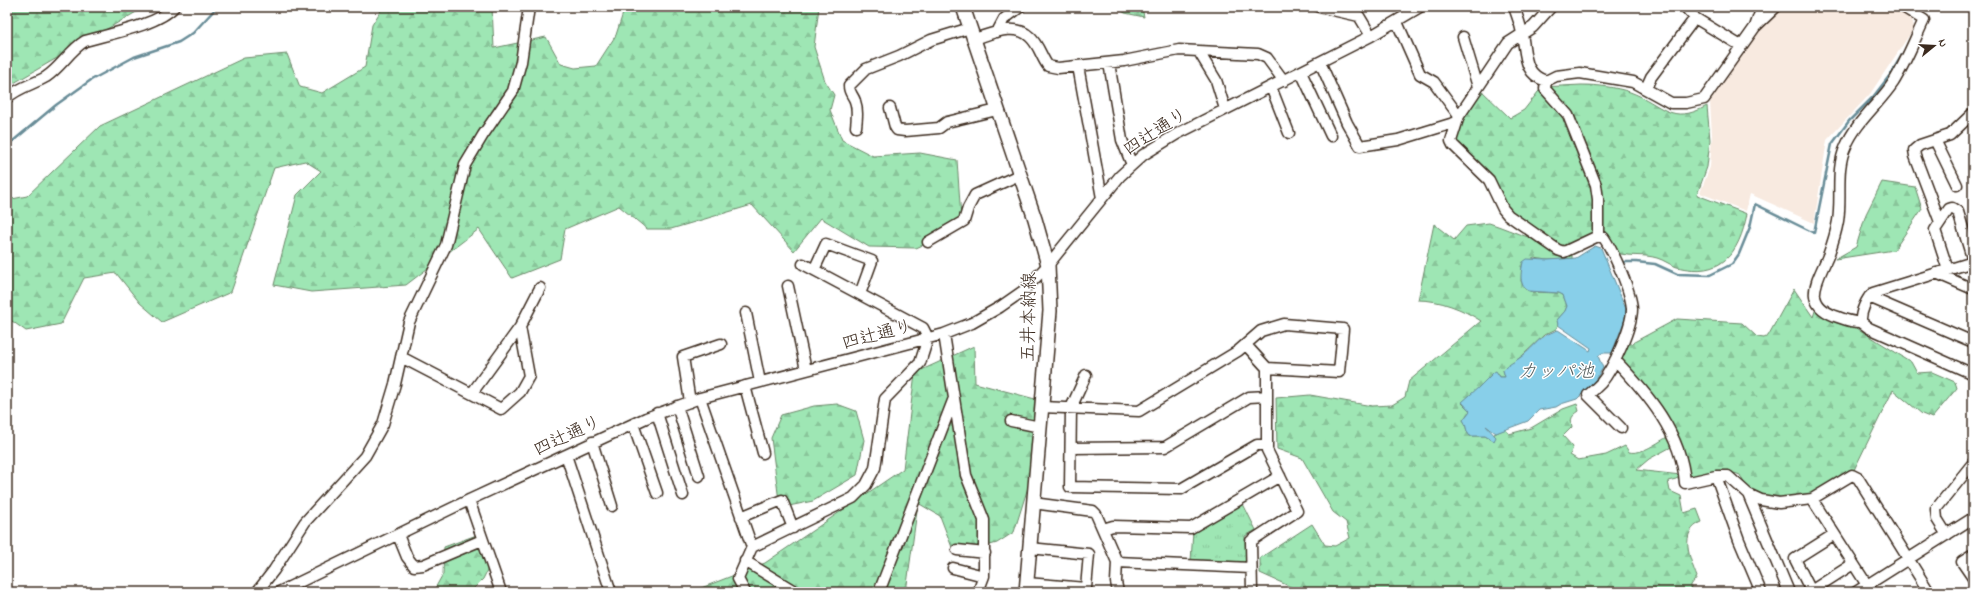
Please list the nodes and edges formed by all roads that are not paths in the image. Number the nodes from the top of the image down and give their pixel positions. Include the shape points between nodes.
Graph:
1 (174, 7) edge
2 (529, 7) edge
3 (963, 7) edge
4 (1020, 7) edge
5 (1319, 7) edge
6 (1420, 7) edge
7 (1514, 7) edge
8 (1551, 7) edge
9 (1684, 7) edge
10 (1762, 7) edge
11 (1776, 7) edge
12 (1903, 7) edge
13 (1406, 11) edge
14 (1695, 18) junction
15 (1397, 22) junction
16 (1755, 27) junction
17 (997, 32) junction
18 (972, 33) junction
19 (1522, 34) junction
20 (1371, 36) junction
21 (1463, 37) dead end
22 (1741, 46) junction
23 (1199, 52) junction
24 (1320, 62) junction
25 (1109, 63) junction
26 (1078, 66) junction
27 (1301, 72) junction
28 (1284, 81) junction
29 (1546, 81) junction
30 (1271, 87) junction
31 (1478, 87) junction
32 (1646, 88) junction
33 (7, 98) edge
34 (890, 108) dead end
35 (1225, 109) junction
36 (997, 110) junction
37 (1973, 114) edge
38 (1458, 119) junction
39 (856, 127) dead end
40 (1289, 133) dead end
41 (1331, 136) dead end
42 (1935, 140) junction
43 (1132, 165) junction
44 (1019, 175) junction
45 (1957, 185) dead end
46 (1102, 198) junction
47 (1940, 222) junction
48 (1598, 236) junction
49 (928, 242) dead end
50 (1973, 261) edge
51 (803, 264) dead end
52 (1048, 265) junction
53 (814, 270) junction
54 (1948, 270) junction
55 (1936, 274) junction
56 (788, 286) dead end
57 (540, 288) dead end
58 (1973, 289) edge
59 (860, 294) junction
60 (1869, 297) junction
61 (746, 312) dead end
62 (1861, 322) junction
63 (520, 327) junction
64 (944, 334) junction
65 (928, 338) junction
66 (1973, 342) edge
67 (721, 344) dead end
68 (1246, 344) junction
69 (401, 357) junction
70 (1615, 360) junction
71 (1267, 368) junction
72 (806, 370) junction
73 (1973, 374) edge
74 (1086, 375) dead end
75 (760, 382) junction
76 (745, 386) junction
77 (472, 393) junction
78 (955, 396) junction
79 (1267, 396) junction
80 (700, 398) junction
81 (690, 402) junction
82 (677, 406) junction
83 (1041, 407) junction
84 (1072, 408) junction
85 (658, 413) junction
86 (1011, 421) dead end
87 (633, 424) junction
88 (1040, 427) junction
89 (1621, 428) dead end
90 (592, 442) junction
91 (1267, 445) junction
92 (1071, 448) junction
93 (763, 453) dead end
94 (566, 455) junction
95 (1973, 463) edge
96 (699, 476) dead end
97 (1280, 476) junction
98 (1716, 476) junction
99 (657, 493) dead end
100 (1748, 494) junction
101 (683, 495) dead end
102 (469, 500) junction
103 (1812, 500) junction
104 (1033, 503) junction
105 (612, 506) dead end
106 (741, 517) junction
107 (1973, 518) edge
108 (793, 528) junction
109 (1103, 530) junction
110 (398, 535) junction
111 (1834, 535) junction
112 (1947, 535) junction
113 (482, 540) junction
114 (752, 547) junction
115 (1030, 548) junction
116 (957, 550) dead end
117 (985, 553) junction
118 (1973, 555) edge
119 (1909, 559) junction
120 (745, 561) junction
121 (1117, 562) junction
122 (1853, 564) junction
123 (953, 568) dead end
124 (1251, 568) junction
125 (984, 576) junction
126 (1973, 578) edge
127 (1867, 585) junction
128 (1027, 588) edge
129 (291, 589) edge
130 (255, 591) edge
131 (741, 591) edge
132 (279, 592) edge
133 (501, 592) edge
134 (611, 592) edge
135 (796, 592) edge
136 (879, 592) edge
137 (978, 592) edge
138 (1118, 592) edge
139 (1252, 592) edge
140 (1761, 592) edge
141 (1789, 592) edge
142 (1856, 592) edge
143 (1929, 592) edge

1 - 33 street via 156,20 85,41 76,46 47,76
2 - 69 street via 521,62 513,91 465,165 446,245 409,322
3 - 18 main road, 五井本納線
4 - 17 street via 1004,19
5 - 20 street via 1359,16
6 - 13 street, 四辻通り
7 - 19 street
8 - 19 street
9 - 14 street
10 - 16 street
11 - 16 street
12 - 62 street via 1924,20 1893,82 1846,146 1841,164 1836,228 1814,288 1815,297 1822,308 1830,314
13 - 15 street, 四辻通り
14 - 22 street
14 - 32 street via 1651,77
15 - 20 street, 四辻通り
15 - 38 street via 1420,74 1434,82
16 - 22 street
17 - 18 street
17 - 26 street via 1018,30 1030,36 1048,66
18 - 36 main road, 五井本納線
18 - 39 street via 931,40 866,69 849,86 849,91 855,99
19 - 29 street via 1526,61 1531,72
19 - 31 street via 1508,43
20 - 24 street, 四辻通り
21 - 31 street
22 - 32 street via 1704,99 1671,103
23 - 25 street via 1179,50
23 - 28 street via 1211,50 1258,54 1267,58
23 - 35 street via 1216,80
24 - 27 street, 四辻通り
24 - 38 street via 1346,123 1360,146 1398,140
25 - 26 street
25 - 43 street via 1122,140
26 - 46 street
27 - 28 street, 四辻通り
27 - 41 street
28 - 30 street, 四辻通り
29 - 32 street via 1556,76 1580,73 1633,82
29 - 48 street via 1545,89 1568,115 1596,185
30 - 35 street, 四辻通り
30 - 40 street
31 - 38 street
34 - 36 street via 895,127 897,130 905,131 939,128 946,122
35 - 43 street, 四辻通り via 1177,134
36 - 44 main road, 五井本納線
37 - 42 street via 1950,135
38 - 48 street via 1452,137 1453,145 1489,180 1508,215 1564,252
42 - 45 street
42 - 47 street via 1914,150
43 - 46 street, 四辻通り
44 - 49 street via 975,195 964,221
44 - 52 main road, 五井本納線
46 - 52 street, 四辻通り
47 - 50 street via 1949,209 1956,209
47 - 54 street via 1935,230
48 - 70 street via 1604,238 1614,253 1632,308
50 - 54 street
51 - 53 street
52 - 64 street, 四辻通り via 1023,290 1000,307 972,323
52 - 83 main road, 五井本納線 via 1050,311
53 - 59 street
53 - 59 street via 826,244 872,261
54 - 55 street
55 - 58 street
55 - 60 street via 1877,291
56 - 72 street
57 - 63 street
59 - 65 street via 923,328
60 - 62 street
60 - 66 street
61 - 75 street
62 - 73 street via 1869,328
63 - 77 street
63 - 77 street via 529,376 520,392 501,409
64 - 65 street, 四辻通り
64 - 78 street
65 - 72 street, 四辻通り
65 - 108 street via 920,363 885,399 875,468 866,485 853,498
67 - 81 street via 683,357
68 - 71 street
68 - 71 street via 1261,331 1284,324 1343,329 1340,372
68 - 84 street via 1139,411
69 - 77 street
69 - 130 street via 382,424 365,456 306,522 274,570
70 - 89 street via 1601,383 1588,395
70 - 98 street via 1644,390 1671,434 1682,461 1685,483
71 - 79 street
72 - 75 street, 四辻通り
74 - 84 street
75 - 76 street, 四辻通り
76 - 80 street, 四辻通り
76 - 93 street
78 - 117 street via 966,475 984,520
78 - 136 street
79 - 91 street
79 - 92 street via 1249,397 1165,447
80 - 81 street, 四辻通り
80 - 106 street
81 - 82 street, 四辻通り
82 - 85 street, 四辻通り
82 - 96 street
83 - 84 street
83 - 88 main road, 五井本納線
84 - 92 street
85 - 87 street, 四辻通り
85 - 101 street
86 - 88 street
87 - 90 street, 四辻通り
87 - 99 street
88 - 104 main road, 五井本納線
90 - 94 street, 四辻通り
90 - 105 street
91 - 92 street via 1257,445 1181,489 1070,487
91 - 97 street
94 - 102 street, 四辻通り
94 - 134 street
95 - 112 street via 1936,509 1937,518
97 - 109 street via 1191,528 1113,526
97 - 124 street via 1297,511 1252,538
98 - 100 street via 1728,476
98 - 140 street
100 - 103 street via 1761,500 1779,502
100 - 141 street
102 - 110 street, 四辻通り
102 - 113 street
103 - 111 street
103 - 119 street via 1852,475 1858,478
104 - 109 street via 1093,511
104 - 115 main road, 五井本納線
106 - 108 street via 782,500
106 - 114 street
107 - 112 street
108 - 114 street
109 - 121 street
110 - 113 street via 414,566 423,566
110 - 129 street, 四辻通り
111 - 122 street
111 - 122 street via 1795,559 1811,591
112 - 119 street
113 - 133 street
114 - 120 street
115 - 128 main road, 五井本納線
115 - 128 street via 1089,554 1086,588
116 - 117 street
117 - 125 street
118 - 126 street via 1962,562
119 - 127 street
119 - 143 street
120 - 131 street via 738,579
120 - 135 street
121 - 124 street
121 - 138 street
122 - 127 street
123 - 125 street
124 - 139 street
125 - 137 street
127 - 142 street
129 - 132 street, 四辻通り

